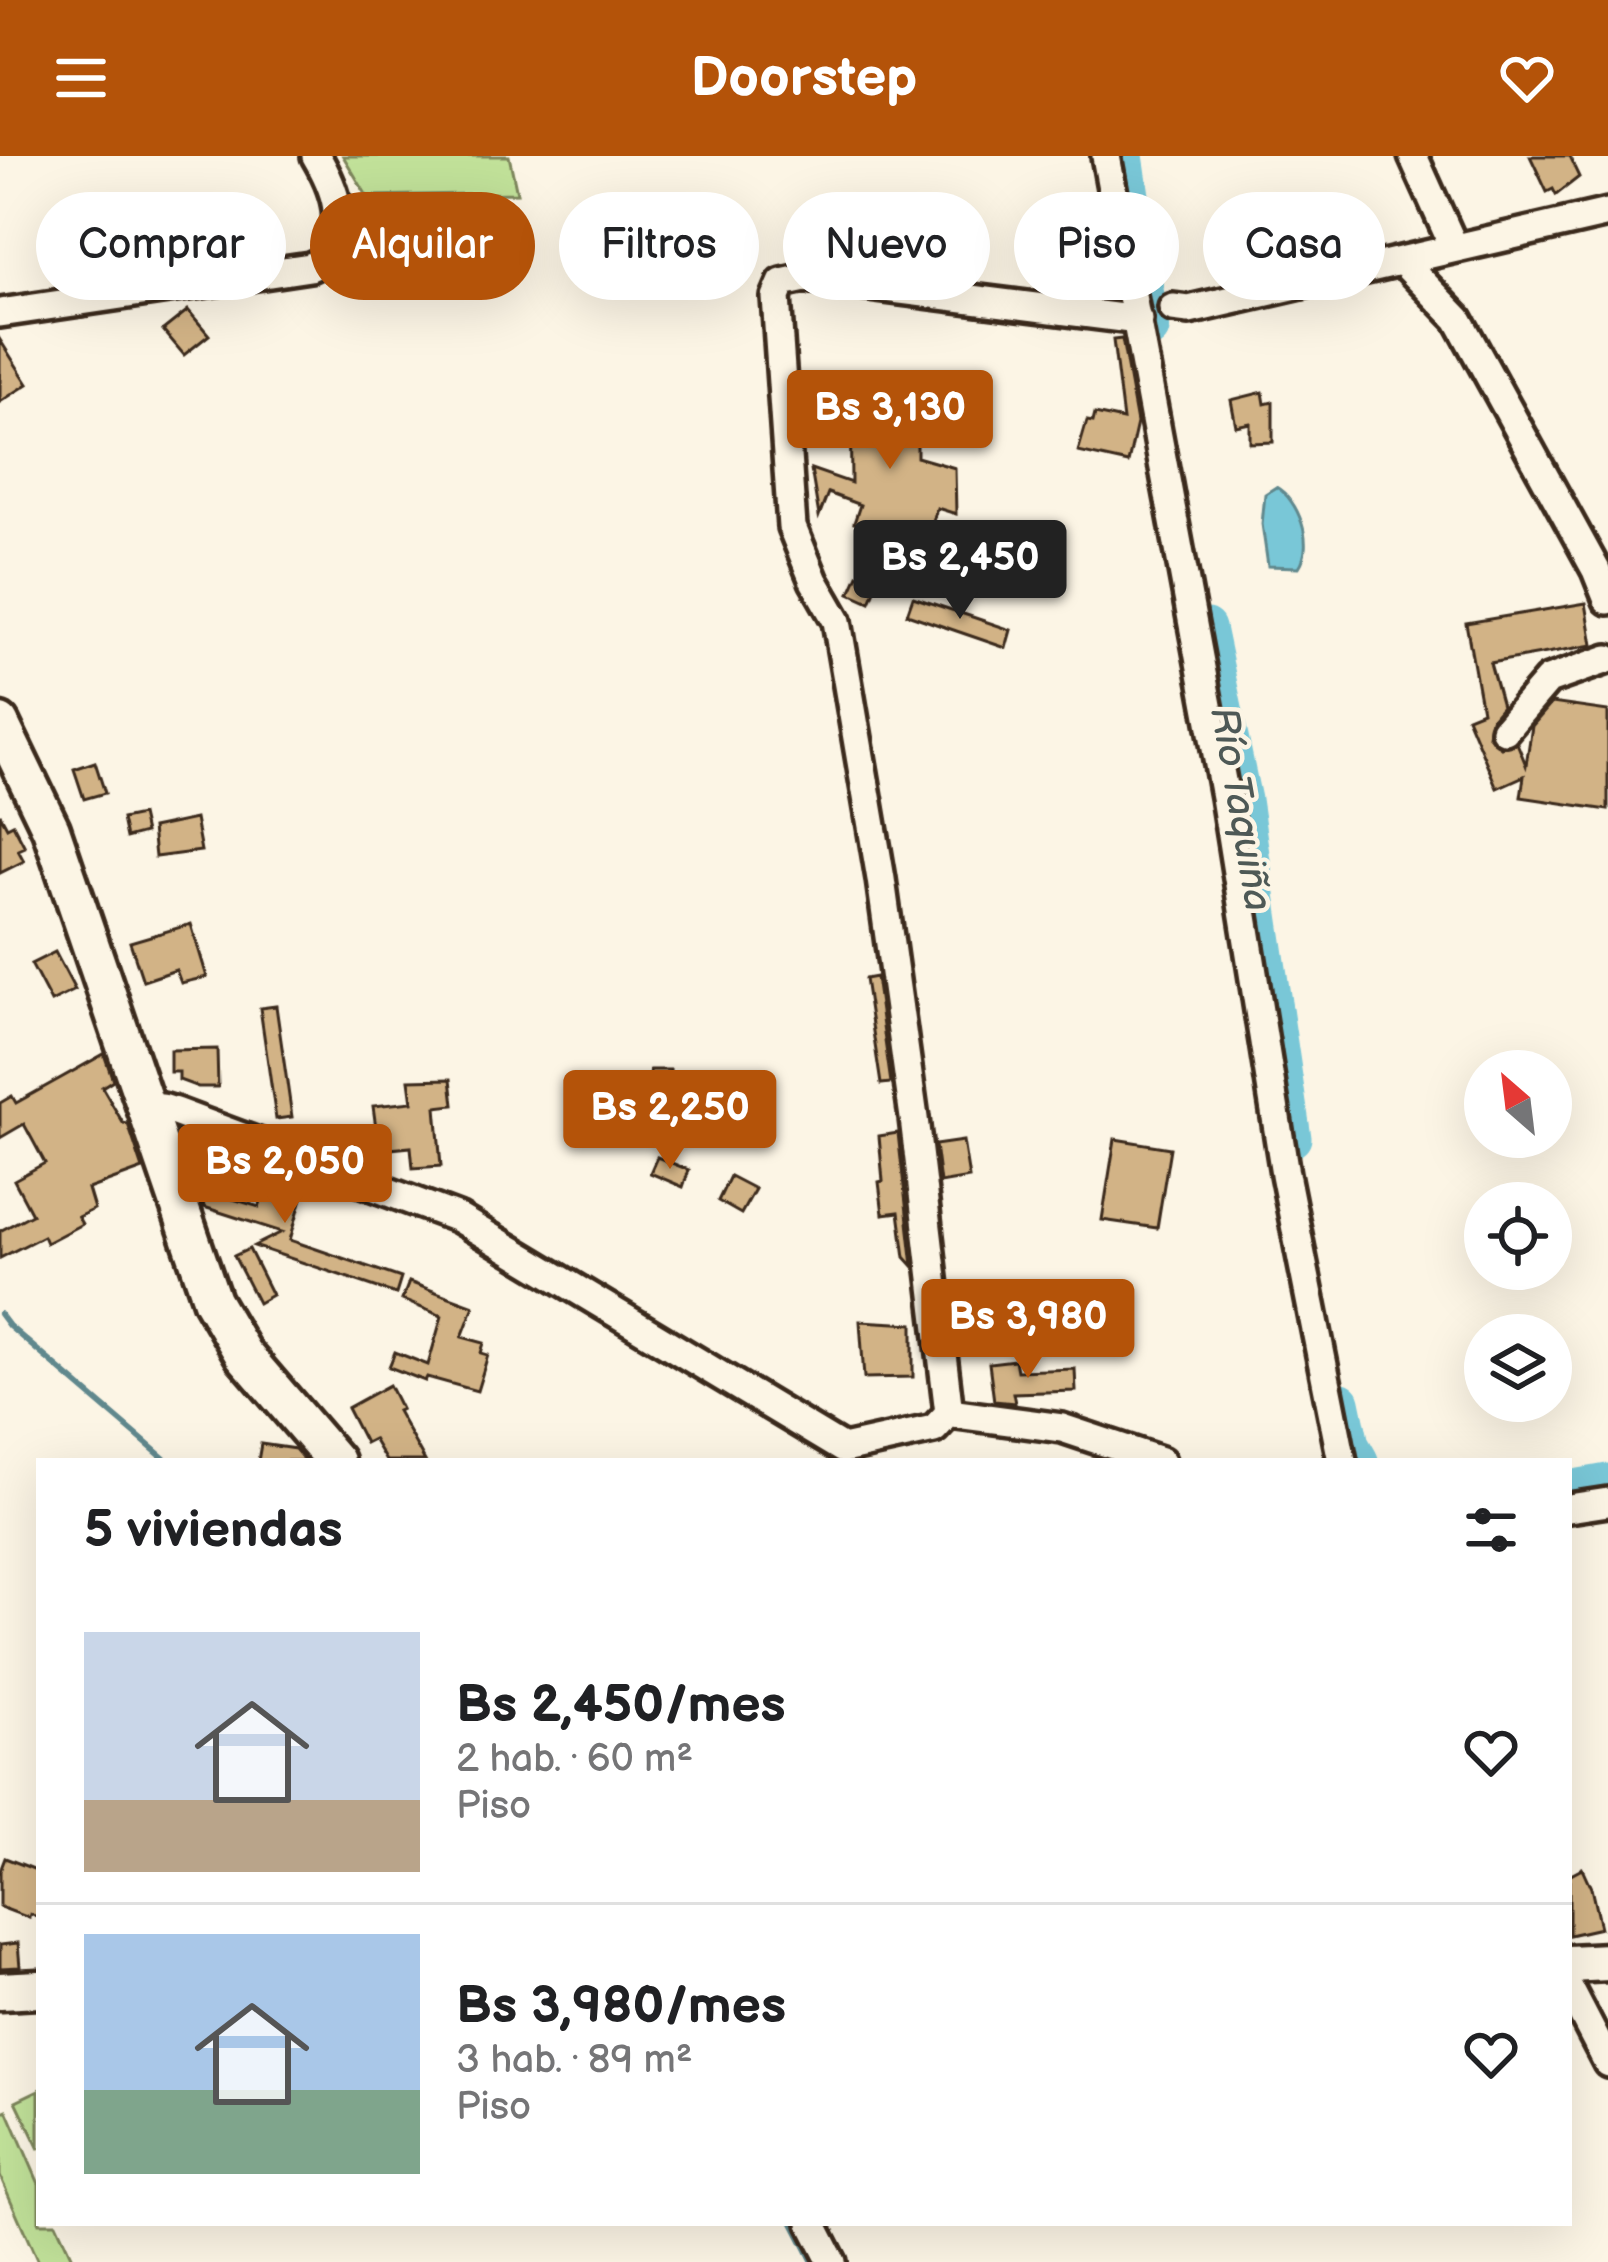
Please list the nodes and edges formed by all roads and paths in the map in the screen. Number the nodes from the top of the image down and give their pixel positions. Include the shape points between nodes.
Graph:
1 (316, 156) edge
2 (1106, 156) edge
3 (1414, 156) edge
4 (1608, 213) edge
5 (1454, 247) junction
6 (1402, 262) junction
7 (1173, 308) dead end
8 (0, 313) edge
9 (1138, 320) junction
10 (1608, 600) edge
11 (1608, 659) edge
12 (0, 724) edge
13 (1504, 730) dead end
14 (147, 1110) junction
15 (949, 1414) junction
16 (332, 1458) edge
17 (1152, 1458) edge
18 (1341, 1458) edge
19 (1608, 1502) edge
20 (1572, 1508) edge
21 (1608, 1962) edge
22 (1572, 1964) edge
23 (36, 1989) edge
24 (0, 1991) edge
25 (1572, 1994) edge
26 (1608, 2063) edge
27 (814, 2226) edge
28 (832, 2262) edge

1 - 8 street via 335,188 338,238 329,258
2 - 9 street
3 - 5 street
4 - 5 street
5 - 6 street
6 - 7 street
6 - 10 street via 1458,319
9 - 15 street via 805,278 782,283 776,297 792,527 837,621 908,1074
9 - 18 street
11 - 13 street via 1547,680
12 - 14 main road via 51,829
14 - 15 street via 176,1112 458,1218 844,1449 934,1429
14 - 16 main road via 212,1301 242,1354
15 - 17 street via 1062,1428
19 - 20 street
21 - 22 main road
23 - 24 main road
25 - 26 street
27 - 28 street

